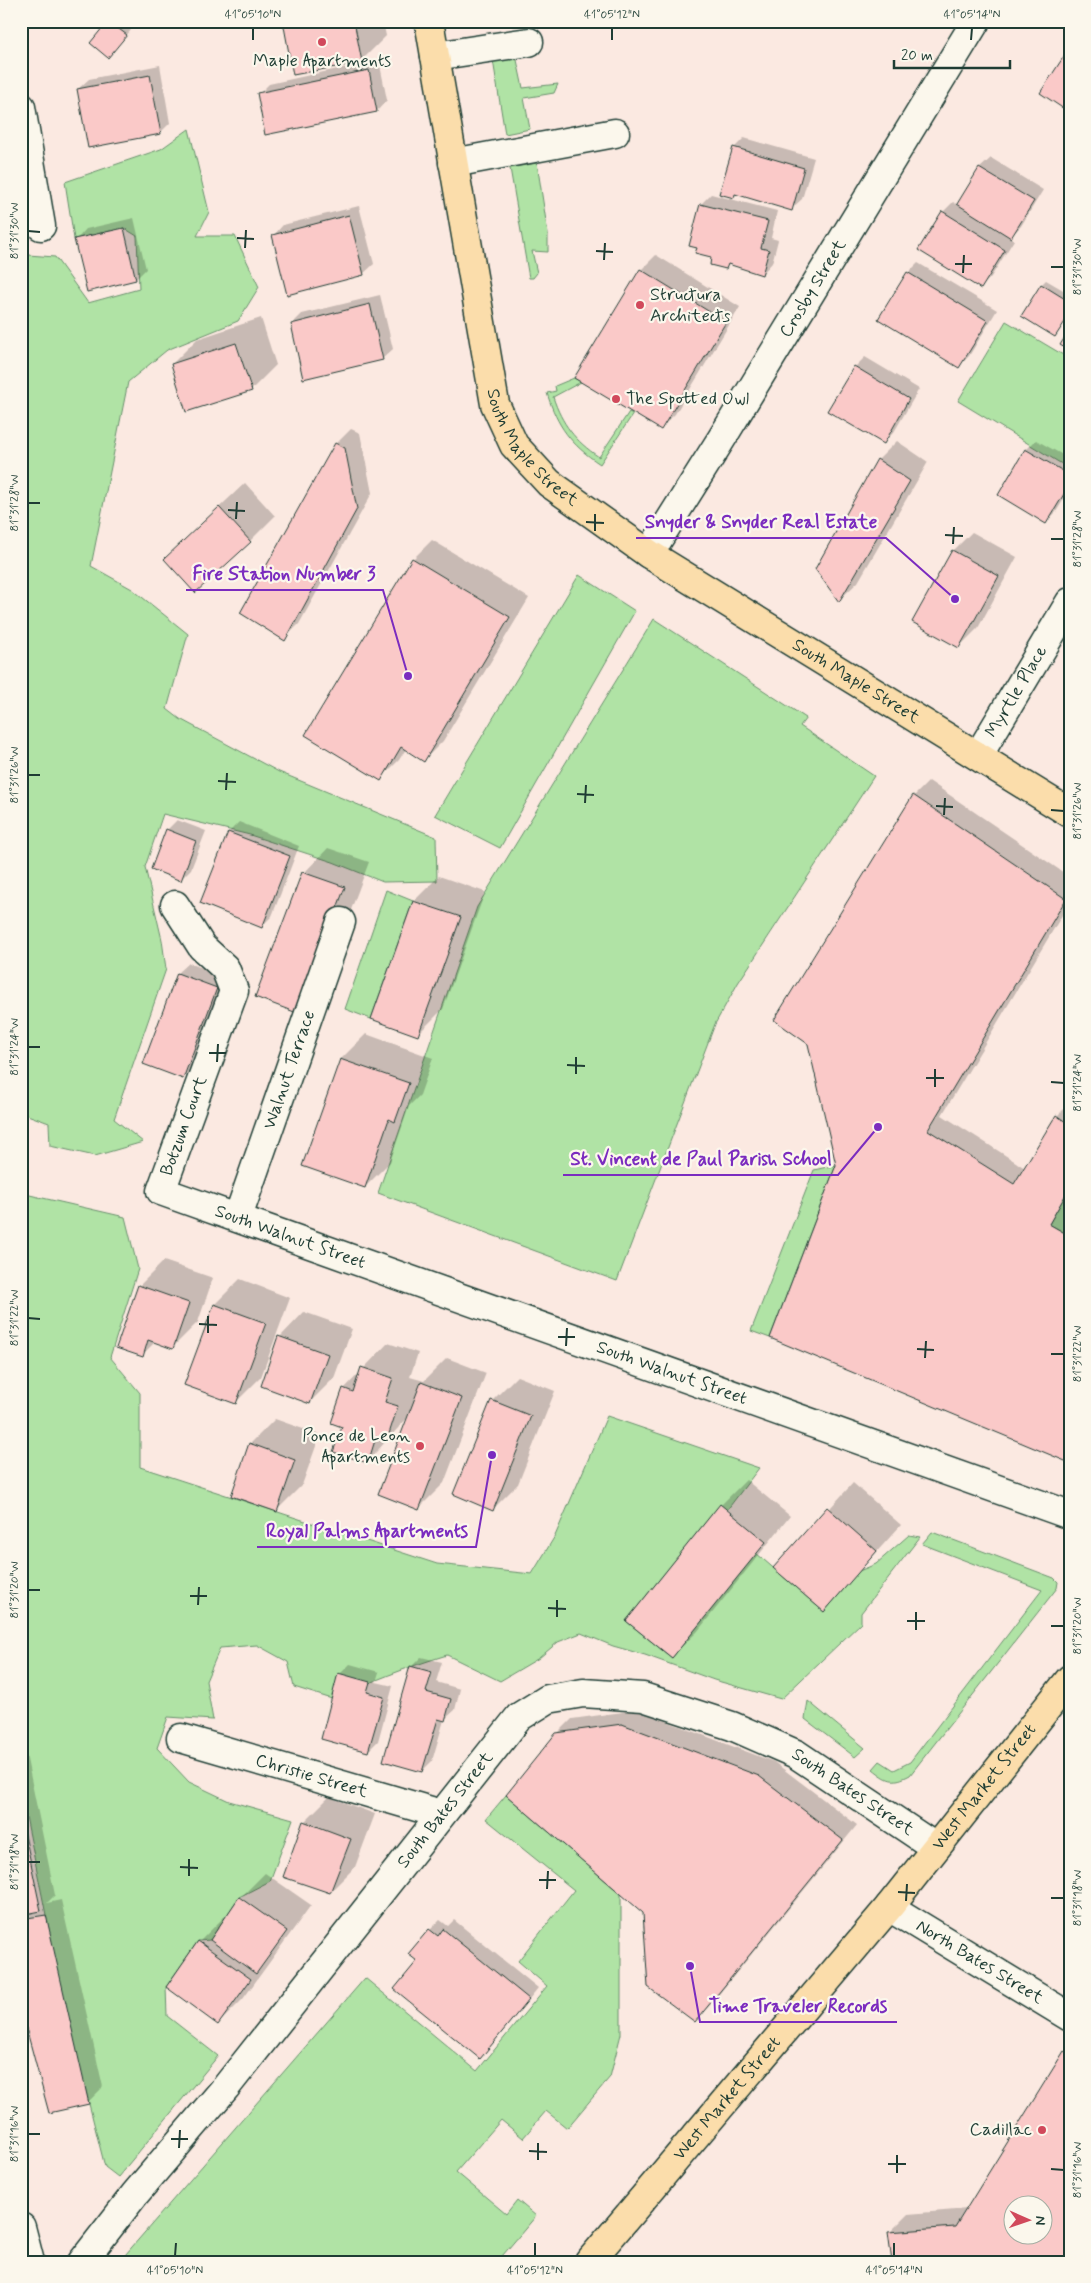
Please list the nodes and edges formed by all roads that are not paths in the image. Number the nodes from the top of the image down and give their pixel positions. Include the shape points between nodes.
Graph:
1 (429, 21) edge
2 (976, 21) edge
3 (529, 42) dead end
4 (435, 56) junction
5 (21, 107) edge
6 (615, 133) dead end
7 (453, 163) junction
8 (41, 226) dead end
9 (649, 554) junction
10 (1070, 602) edge
11 (978, 756) junction
12 (1070, 813) edge
13 (175, 905) dead end
14 (341, 922) dead end
15 (161, 1191) joint
16 (238, 1217) junction
17 (1070, 1515) edge
18 (1070, 1679) edge
19 (181, 1738) dead end
20 (442, 1814) junction
21 (935, 1847) junction
22 (889, 1907) junction
23 (1070, 2018) edge
24 (21, 2227) edge
25 (30, 2262) edge
26 (82, 2262) edge
27 (589, 2262) edge

1 - 4 main road, South Maple Street
2 - 9 street, Crosby Street
3 - 4 street
4 - 7 main road, South Maple Street
5 - 8 street
6 - 7 street
7 - 9 main road, South Maple Street via 495,404 514,445 549,483
9 - 11 main road, South Maple Street
10 - 11 street, Myrtle Place
11 - 12 main road, South Maple Street
13 - 15 street, Botzum Court via 202,947 225,968 234,991
14 - 16 street, Walnut Terrace
15 - 16 street, South Walnut Street
16 - 17 street, South Walnut Street
18 - 21 main road, West Market Street
19 - 20 street, Christie Street
20 - 21 street, South Bates Street via 519,1717 548,1699 584,1693 614,1694 644,1697 714,1720 796,1754
20 - 26 street, South Bates Street via 226,2087
21 - 22 main road, West Market Street
22 - 23 street, North Bates Street
22 - 27 main road, West Market Street
24 - 25 street

